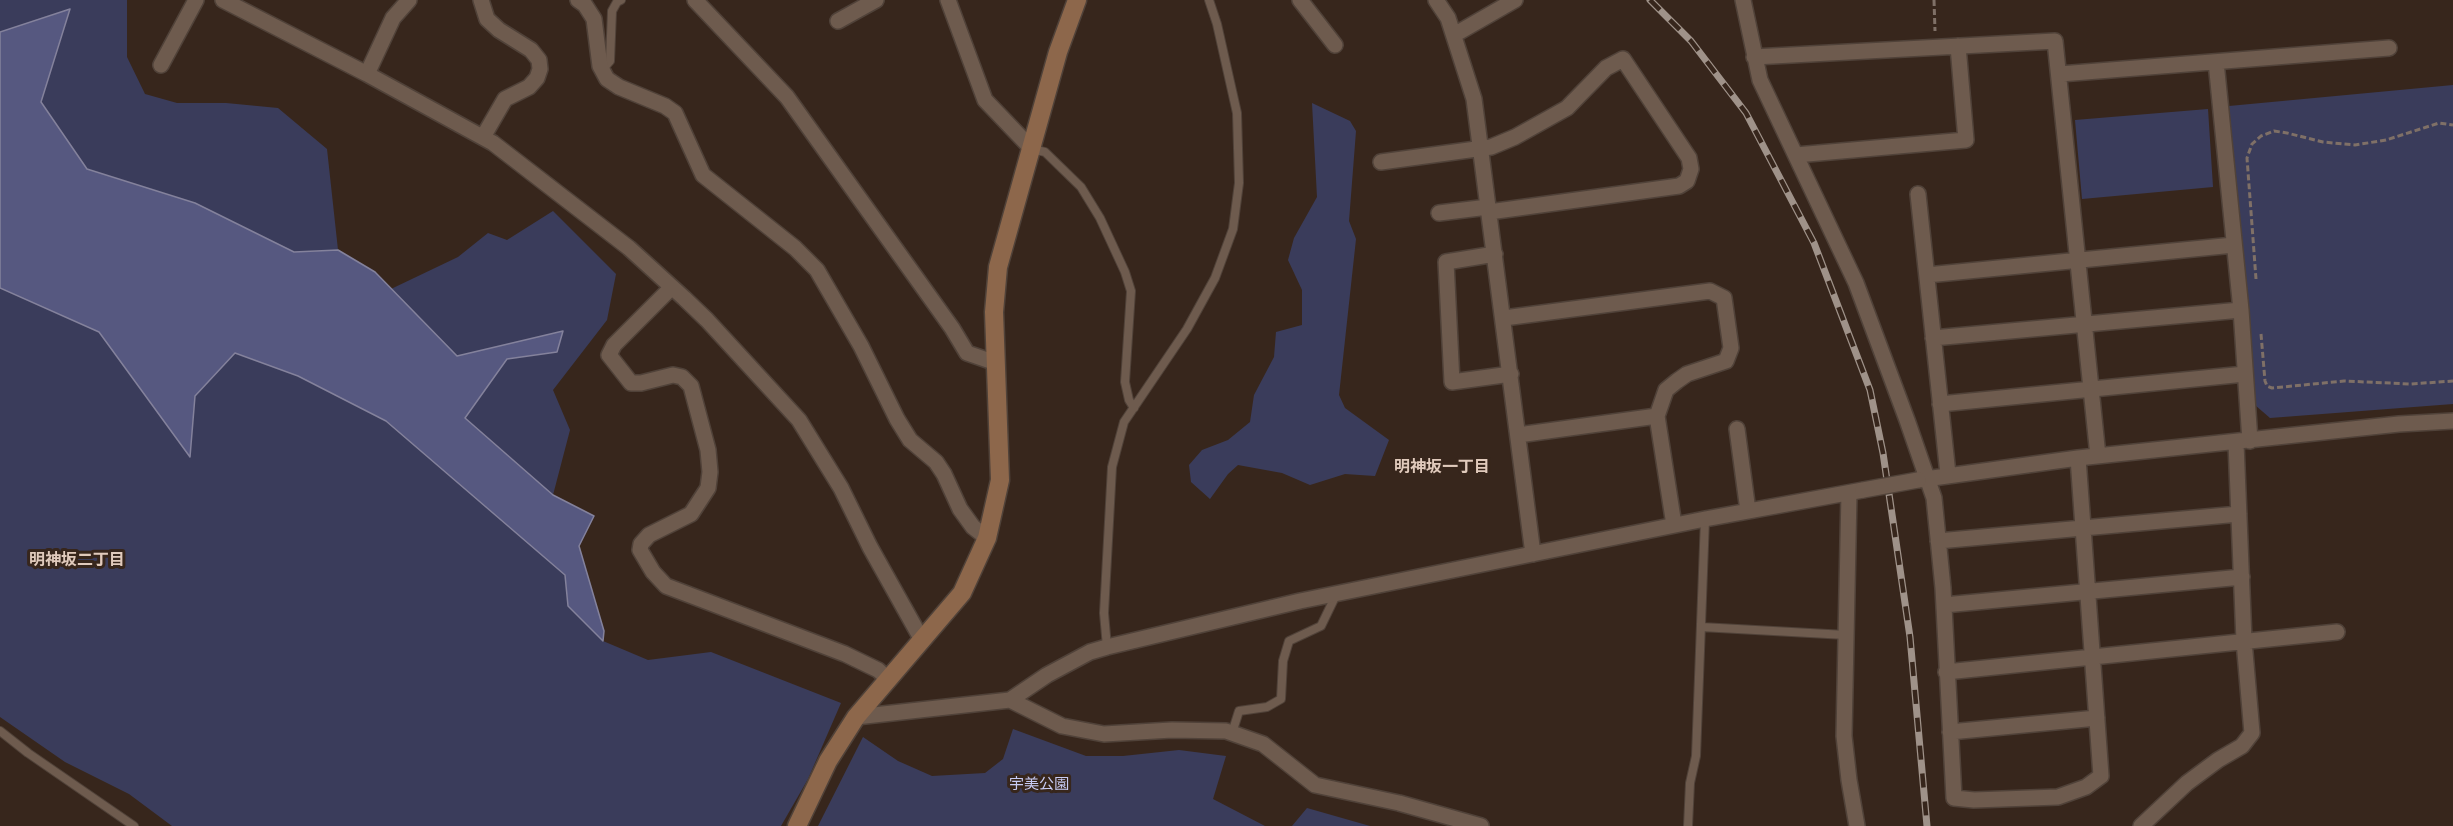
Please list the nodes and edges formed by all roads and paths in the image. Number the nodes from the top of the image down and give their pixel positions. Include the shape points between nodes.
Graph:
1 (196, 0) edge
2 (223, 0) edge
3 (409, 0) edge
4 (481, 0) edge
5 (578, 0) edge
6 (621, 0) edge
7 (695, 0) edge
8 (876, 0) edge
9 (948, 0) edge
10 (1077, 0) edge
11 (1209, 0) edge
12 (1300, 0) edge
13 (1436, 0) edge
14 (1515, 0) edge
15 (1743, 0) edge
16 (1934, 0) edge
17 (838, 21) dead end
18 (1454, 35) junction
19 (1335, 45) dead end
20 (1958, 46) junction
21 (1936, 48) junction
22 (2389, 48) dead end
23 (1754, 57) junction
24 (2216, 62) junction
25 (161, 65) dead end
26 (602, 70) junction
27 (367, 74) junction
28 (2060, 74) junction
29 (2453, 125) edge
30 (483, 137) junction
31 (1031, 148) junction
32 (1480, 149) junction
33 (1796, 154) junction
34 (1381, 162) dead end
35 (1918, 194) dead end
36 (1489, 209) junction
37 (1440, 213) dead end
38 (2234, 245) junction
39 (1495, 254) junction
40 (2079, 262) junction
41 (1927, 275) junction
42 (672, 287) junction
43 (2257, 287) dead end
44 (2241, 310) junction
45 (1504, 318) junction
46 (2085, 325) junction
47 (2261, 334) dead end
48 (1933, 338) junction
49 (996, 363) junction
50 (1511, 374) junction
51 (2245, 374) junction
52 (2453, 381) edge
53 (2091, 389) junction
54 (1940, 404) junction
55 (1134, 408) junction
56 (1657, 416) junction
57 (2453, 421) edge
58 (1737, 429) dead end
59 (1518, 435) junction
60 (2243, 442) junction
61 (2098, 456) junction
62 (2078, 458) junction
63 (1948, 474) junction
64 (1923, 479) junction
65 (1856, 492) junction
66 (1748, 511) junction
67 (2239, 514) junction
68 (1705, 519) junction
69 (1674, 525) junction
70 (2083, 527) junction
71 (987, 538) junction
72 (1938, 542) junction
73 (1533, 554) junction
74 (2241, 577) junction
75 (2088, 591) junction
76 (1336, 594) junction
77 (1944, 605) junction
78 (1701, 627) junction
79 (2337, 632) dead end
80 (1846, 635) junction
81 (922, 640) junction
82 (2244, 641) junction
83 (1107, 646) junction
84 (2092, 657) junction
85 (1946, 672) junction
86 (887, 678) junction
87 (1010, 700) junction
88 (856, 717) junction
89 (2097, 718) junction
90 (0, 730) edge
91 (1950, 732) junction
92 (1232, 733) junction
93 (1464, 824) edge
94 (134, 826) edge
95 (797, 826) edge
96 (1482, 826) edge
97 (1688, 826) edge
98 (1857, 826) edge
99 (2141, 826) edge

1 - 25 street
2 - 27 street
3 - 27 street via 393,18
4 - 30 street via 487,19 531,50 540,69 529,87 505,99
5 - 26 street via 594,19
6 - 26 lane via 612,10 610,61
7 - 49 street via 787,97 967,354
8 - 17 street
9 - 31 street via 985,100
10 - 31 street
11 - 55 lane via 1237,113 1239,183 1233,229 1215,278
12 - 19 street
13 - 18 street
14 - 18 street
15 - 23 street
16 - 21 path
18 - 32 street via 1474,99
20 - 21 street
20 - 28 street via 2055,41
20 - 33 street via 1966,140
21 - 23 street
22 - 24 street
23 - 33 street via 1760,80
24 - 28 street
24 - 38 street
26 - 71 street via 619,87 675,113 703,175 817,270 910,440 936,462 960,509
27 - 30 street
28 - 40 street
29 - 43 path via 2439,123 2386,140 2355,145 2274,131 2261,136 2252,144 2247,158
30 - 42 street via 629,248
31 - 49 street via 998,267 994,312
31 - 55 lane via 1045,152 1081,187 1125,272 1131,291 1125,382
32 - 34 street
32 - 36 street
32 - 36 street via 1515,137 1568,108 1606,68 1623,59 1689,158 1691,169 1687,181 1679,186
33 - 64 street via 1856,283
35 - 41 street
36 - 37 street
36 - 39 street
38 - 40 street
38 - 44 street
39 - 45 street
39 - 50 street via 1446,262 1452,382
40 - 41 street
40 - 46 street
41 - 48 street
42 - 81 street via 799,420 841,488
42 - 86 street via 614,345 609,355 631,383 673,375 691,386 710,472 708,488 691,514 649,536 640,550 666,586 845,654
44 - 46 street
44 - 51 street
45 - 50 street
45 - 56 street via 1710,291 1724,298 1731,348 1726,361 1677,381 1666,390
46 - 48 street
46 - 53 street
47 - 52 path via 2265,381 2272,388 2344,381
48 - 54 street
49 - 71 street via 1000,480
50 - 59 street
51 - 53 street
51 - 60 street
53 - 54 street
53 - 61 street
54 - 63 street
55 - 83 lane via 1124,422 1112,467 1104,613
56 - 59 street
56 - 69 street
57 - 60 street
58 - 66 street
59 - 73 street
60 - 61 street
60 - 67 street
61 - 62 street
62 - 63 street
62 - 70 street
63 - 64 street
64 - 65 street, bridge
64 - 72 street via 1934,498
65 - 66 street
65 - 80 street
66 - 68 street
67 - 70 street
67 - 74 street
68 - 69 street
68 - 78 lane
69 - 73 street
70 - 72 street
70 - 75 street
71 - 81 street via 962,593
72 - 77 street
73 - 76 street
74 - 75 street
74 - 82 street
75 - 77 street
75 - 84 street
76 - 83 street
76 - 92 lane via 1321,626 1289,641 1283,661 1281,699 1267,707 1239,711
77 - 85 street
78 - 80 lane
78 - 97 lane via 1696,756 1689,783
79 - 82 street
80 - 98 street via 1844,736
81 - 86 street
82 - 84 street
82 - 99 street via 2252,733 2242,746 2187,783
83 - 87 street via 1047,675
84 - 85 street
84 - 89 street
85 - 91 street
86 - 88 street
87 - 88 street
87 - 92 street via 1062,726 1104,734 1172,730
88 - 95 street via 828,761
89 - 91 street
89 - 91 street via 2101,776 2086,787 2058,797 1954,798
90 - 94 lane
92 - 93 street via 1263,744 1316,786 1399,803
93 - 96 street

